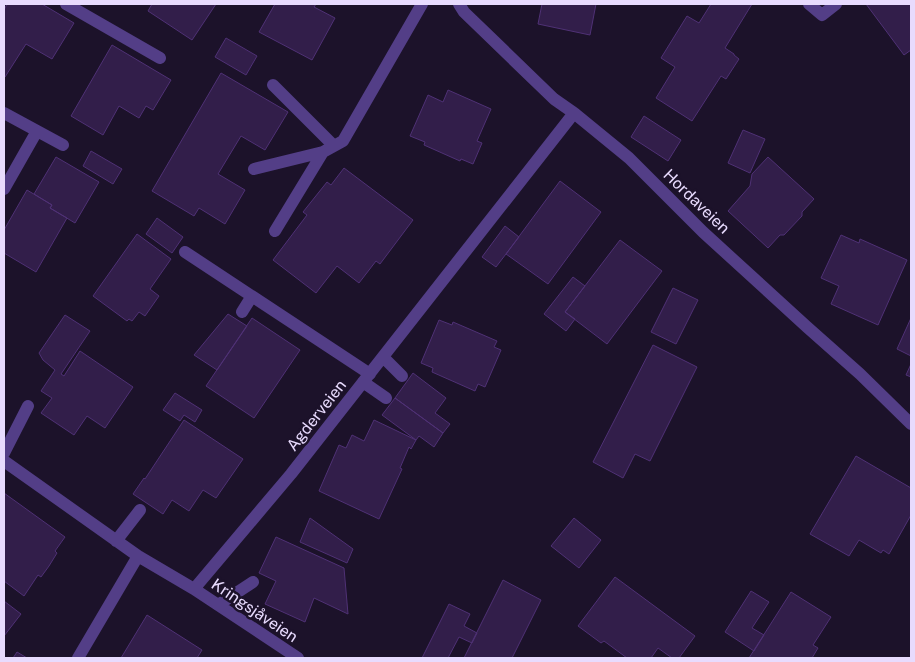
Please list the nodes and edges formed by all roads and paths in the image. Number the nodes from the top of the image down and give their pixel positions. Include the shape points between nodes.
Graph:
1 (66, 4) edge
2 (422, 4) edge
3 (459, 4) edge
4 (810, 4) edge
5 (836, 4) edge
6 (160, 58) dead end
7 (273, 85) dead end
8 (4, 113) edge
9 (574, 113) junction
10 (37, 131) junction
11 (63, 145) dead end
12 (329, 149) junction
13 (254, 169) dead end
14 (4, 189) edge
15 (276, 231) dead end
16 (185, 252) dead end
17 (252, 296) junction
18 (242, 312) dead end
19 (383, 357) junction
20 (402, 376) dead end
21 (366, 378) junction
22 (386, 398) dead end
23 (28, 406) dead end
24 (911, 424) edge
25 (4, 453) edge
26 (4, 461) edge
27 (140, 510) dead end
28 (116, 541) junction
29 (138, 556) junction
30 (253, 582) dead end
31 (194, 589) junction
32 (218, 605) junction
33 (290, 656) edge
34 (78, 658) edge

1 - 6 street
2 - 12 street via 343,141
3 - 9 street, Hordaveien via 554,99
4 - 5 street via 822,15
7 - 12 street
8 - 10 street
9 - 19 street, Agderveien
9 - 24 street, Hordaveien via 629,158 703,232
10 - 11 street
10 - 14 street
12 - 13 street
12 - 15 street
16 - 17 street
17 - 18 street
17 - 21 street
19 - 20 street
19 - 21 street, Agderveien
21 - 22 street
21 - 31 street, Agderveien via 291,474
23 - 25 street
26 - 28 street
27 - 28 street
28 - 29 street
29 - 31 street
29 - 34 street
30 - 32 street
31 - 32 street, Kringsjåveien
32 - 33 street, Kringsjåveien

